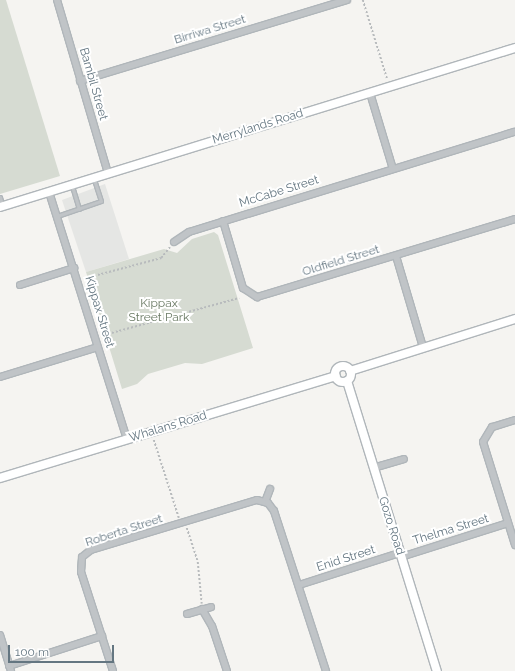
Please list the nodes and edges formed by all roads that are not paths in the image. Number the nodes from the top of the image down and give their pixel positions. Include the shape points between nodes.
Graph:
1 (57, 0) edge
2 (347, 0) edge
3 (515, 48) edge
4 (80, 81) junction
5 (370, 93) junction
6 (515, 132) edge
7 (393, 169) junction
8 (108, 174) junction
9 (93, 178) junction
10 (72, 185) junction
11 (49, 192) junction
12 (0, 197) edge
13 (1, 206) edge
14 (79, 209) junction
15 (57, 216) junction
16 (515, 219) edge
17 (223, 221) junction
18 (174, 242) road end
19 (396, 256) junction
20 (74, 268) junction
21 (20, 285) dead end
22 (515, 319) edge
23 (98, 347) junction
24 (423, 347) junction
25 (350, 371) junction
26 (336, 376) junction
27 (0, 377) edge
28 (347, 381) junction
29 (515, 420) edge
30 (479, 432) dead end
31 (485, 434) junction
32 (127, 440) junction
33 (404, 459) dead end
34 (373, 468) junction
35 (0, 478) edge
36 (270, 489) dead end
37 (265, 502) junction
38 (508, 523) junction
39 (515, 545) edge
40 (400, 555) junction
41 (299, 585) junction
42 (211, 607) dead end
43 (202, 609) junction
44 (187, 614) dead end
45 (0, 635) edge
46 (102, 636) junction
47 (10, 668) edge
48 (113, 671) edge
49 (227, 671) edge
50 (326, 671) edge
51 (437, 671) edge

1 - 4 street, Bambil Street
2 - 4 street, Birriwa Street
3 - 5 street, Merrylands Road
4 - 8 street, Bambil Street
5 - 7 street
5 - 8 street, Merrylands Road
6 - 7 street
7 - 17 street, McCabe Street
8 - 9 street, Merrylands Road
9 - 10 street, Merrylands Road
9 - 14 lane via 101,201
10 - 11 street, Merrylands Road
10 - 14 lane
11 - 13 street, Merrylands Road
11 - 15 street, Kippax Street
12 - 13 lane
14 - 15 lane
15 - 20 street, Kippax Street
16 - 19 street, Oldfield Street
17 - 18 street, McCabe Street via 189,232
17 - 19 street, Oldfield Street via 241,284 253,296
19 - 24 street
20 - 21 street
20 - 23 street, Kippax Street
22 - 24 street
23 - 27 street
23 - 32 street, Kippax Street
24 - 25 street
25 - 26 street, Whalans Road via 341,367
25 - 28 street
26 - 28 street via 340,381
26 - 32 street, Whalans Road
28 - 34 street, Gozo Road
29 - 31 street via 492,427
30 - 31 street
31 - 38 street via 484,448
32 - 35 street, Whalans Road
33 - 34 street
34 - 40 street, Gozo Road
36 - 37 street
37 - 41 street via 274,511
37 - 46 street, Roberta Street via 253,501 84,555 81,572
38 - 39 street
38 - 40 street, Thelma Street
40 - 41 street, Enid Street
40 - 51 street, Gozo Road
41 - 50 street
42 - 43 street
43 - 44 street
43 - 49 street via 211,623
45 - 47 street
46 - 47 street
46 - 48 street, Roberta Street

